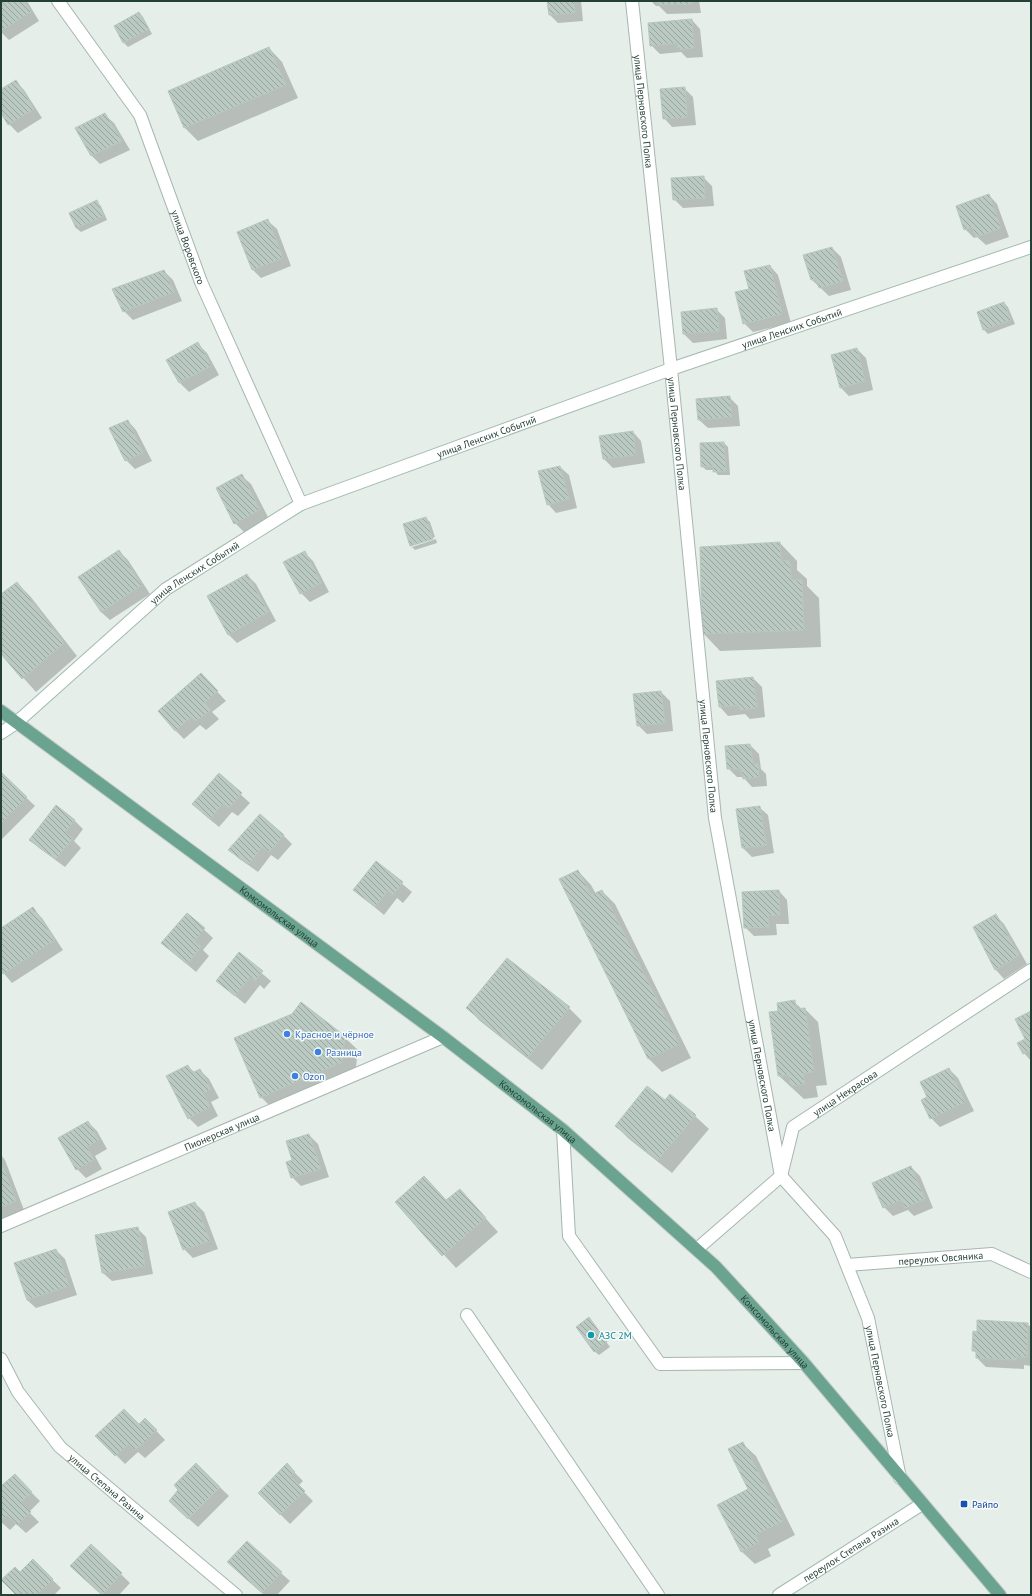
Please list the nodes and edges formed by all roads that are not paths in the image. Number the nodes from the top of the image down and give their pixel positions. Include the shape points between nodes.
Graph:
1 (58, 1) edge
2 (632, 1) edge
3 (1031, 247) edge
4 (671, 369) junction
5 (301, 504) junction
6 (1, 711) edge
7 (16, 723) junction
8 (1, 732) edge
9 (1031, 970) edge
10 (443, 1037) junction
11 (563, 1130) junction
12 (781, 1176) junction
13 (1, 1226) edge
14 (697, 1249) junction
15 (847, 1265) junction
16 (1031, 1272) edge
17 (467, 1315) dead end
18 (1, 1359) edge
19 (804, 1363) junction
20 (900, 1478) junction
21 (922, 1504) junction
22 (236, 1595) edge
23 (658, 1595) edge
24 (779, 1595) edge
25 (1000, 1595) edge

1 - 5 street, улица Воровского via 140,115 201,282
2 - 4 street, улица Перновского Полка
3 - 4 street, улица Ленских Событий
4 - 5 street, улица Ленских Событий
4 - 12 street, улица Перновского Полка via 715,818
5 - 7 street, улица Ленских Событий via 166,589
6 - 7 main road, Комсомольская улица
7 - 8 street, улица Ленских Событий
7 - 10 main road, Комсомольская улица
9 - 12 street, улица Некрасова via 793,1127
10 - 11 main road, Комсомольская улица
10 - 13 street, Пионерская улица
11 - 14 main road, Комсомольская улица
11 - 19 street via 569,1236 660,1364
12 - 14 street
12 - 15 street, улица Перновского Полка via 835,1236
14 - 19 main road, Комсомольская улица via 716,1266
15 - 16 street, переулок Овсяника via 992,1254
15 - 20 street, улица Перновского Полка via 868,1318
17 - 23 street
18 - 22 street, улица Степана Разина via 18,1392 60,1447
19 - 20 main road, Комсомольская улица
20 - 21 main road, Комсомольская улица
21 - 24 street, переулок Степана Разина
21 - 25 main road, Комсомольская улица

